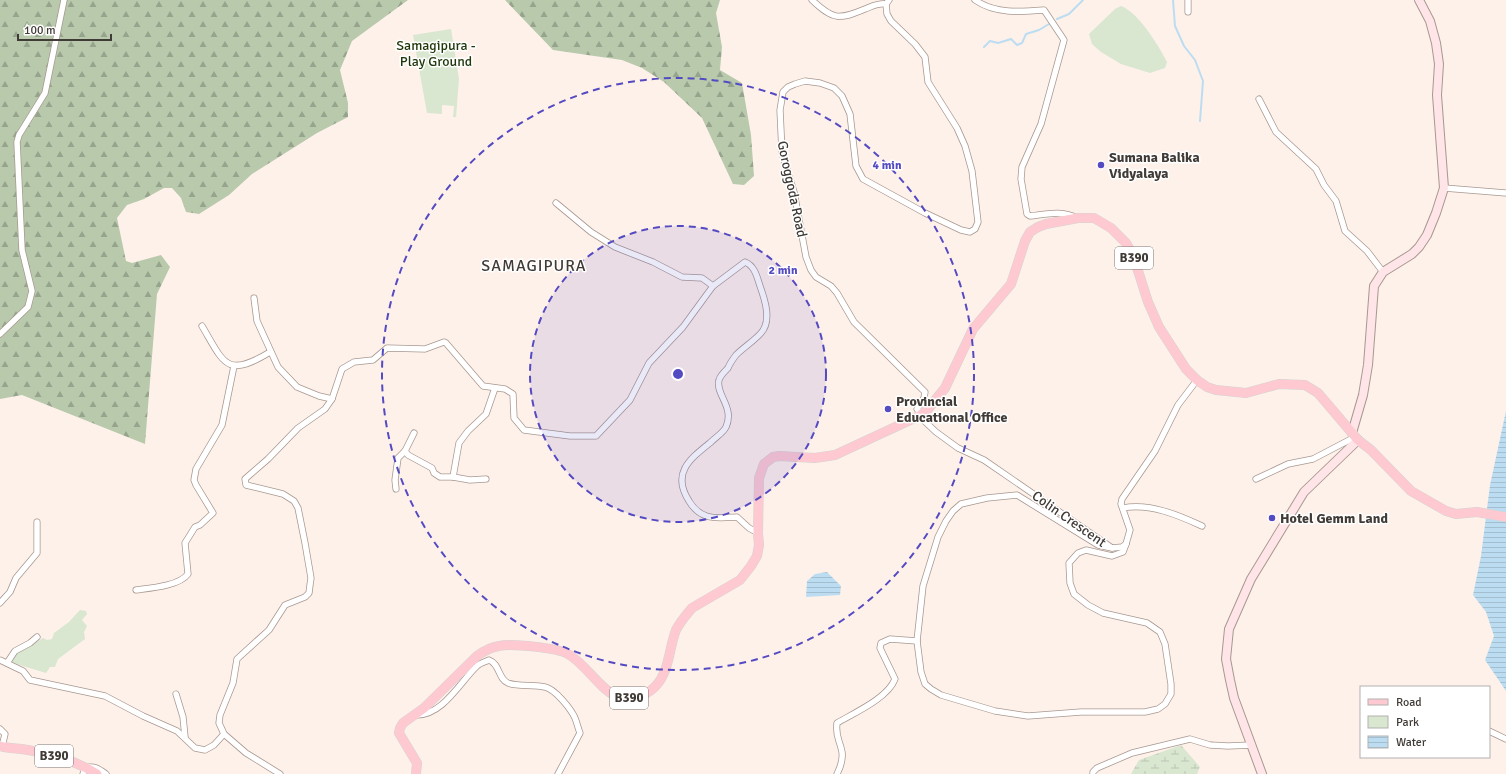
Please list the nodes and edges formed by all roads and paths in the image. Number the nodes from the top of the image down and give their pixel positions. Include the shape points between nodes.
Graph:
1 (64, 0) edge
2 (812, 0) edge
3 (975, 0) edge
4 (1188, 0) edge
5 (1418, 0) edge
6 (888, 2) edge
7 (1188, 12) dead end
8 (1260, 99) dead end
9 (1444, 188) junction
10 (1506, 193) edge
11 (556, 202) dead end
12 (1078, 218) junction
13 (1383, 272) junction
14 (714, 286) junction
15 (254, 298) dead end
16 (202, 326) dead end
17 (0, 334) edge
18 (270, 352) junction
19 (234, 366) junction
20 (1197, 380) junction
21 (495, 388) junction
22 (332, 399) junction
23 (920, 415) junction
24 (414, 433) dead end
25 (1355, 436) junction
26 (405, 451) junction
27 (453, 477) junction
28 (486, 479) dead end
29 (1256, 479) dead end
30 (396, 489) dead end
31 (1123, 508) junction
32 (1506, 517) edge
33 (37, 522) dead end
34 (1202, 526) dead end
35 (758, 533) junction
36 (1126, 544) junction
37 (1112, 548) junction
38 (136, 590) dead end
39 (0, 603) edge
40 (38, 637) dead end
41 (917, 640) junction
42 (0, 660) edge
43 (7, 663) junction
44 (176, 694) dead end
45 (413, 714) junction
46 (0, 729) edge
47 (1490, 731) edge
48 (224, 734) junction
49 (185, 737) junction
50 (1506, 739) edge
51 (1252, 745) junction
52 (1, 747) edge
53 (84, 771) edge
54 (97, 774) edge
55 (106, 774) edge
56 (280, 774) edge
57 (416, 774) edge
58 (558, 774) edge
59 (837, 774) edge
60 (1093, 774) edge
61 (1262, 774) edge

1 - 17 street via 45,92 17,142 22,250 32,291 28,307
2 - 6 street via 824,12 839,17
3 - 12 street via 983,6 1011,12 1044,10 1064,40 1041,124 1022,167 1021,179 1027,214 1030,216 1056,212
4 - 7 street
5 - 9 street via 1430,21 1439,64 1437,95
6 - 23 street, Goroggoda Road via 886,14 925,57 928,82 957,128 965,146 972,172 978,222 974,229 970,232 961,230 863,179 856,166 850,114 842,96 834,88 805,81 788,87 783,92 780,110 782,153 794,192 806,257 811,270 837,293 854,322 925,392 917,409
8 - 13 street via 1276,132 1316,169 1336,201 1345,231 1367,251
9 - 10 street
9 - 13 street via 1436,213 1420,247
11 - 14 street via 591,232 615,247 682,277 702,278
12 - 20 main road, B390 via 1094,218 1111,228 1126,243 1133,255 1159,327 1186,369
12 - 23 main road, B390 via 1046,224 1030,232 1011,284 973,329 945,388
13 - 25 street via 1374,286 1368,365
14 - 21 street via 683,327 649,363 630,400 596,436 570,436 524,430 514,418 513,394 505,389
14 - 35 street via 741,264 750,264 764,299 767,318 762,332 736,355 719,380 719,388 729,414 726,427 684,469 681,481 683,492 693,508 712,518 737,517
15 - 18 street via 257,321
16 - 19 street via 220,356
18 - 19 street via 255,361
18 - 22 street via 278,367 297,387
19 - 38 street via 222,425 196,469 196,485 214,513 195,526 185,543 188,574 184,579 160,587
20 - 25 main road, B390 via 1216,390 1246,393 1279,384 1305,385 1318,392
20 - 31 street via 1178,405 1155,451 1122,498
21 - 22 street via 483,386 444,342 425,349 387,348 373,360 354,362 342,369
21 - 27 street via 486,414 459,443
22 - 48 street via 325,409 298,428 245,479 246,485 283,494 294,501 298,508 311,578 309,593 285,605 269,630 237,660 233,683 220,715 219,723
23 - 35 main road, B390 via 835,455 814,458 779,456 769,459 758,478
23 - 37 street, Colin Crescent via 936,432 958,448 984,460
24 - 26 street
25 - 29 street via 1314,459 1288,464
25 - 32 main road, B390 via 1412,491 1446,511 1456,514 1477,512
25 - 51 street via 1304,492 1252,579 1229,629 1226,659 1230,680
26 - 27 street via 432,468 434,473
26 - 30 street via 398,458 394,480
27 - 28 street
31 - 34 street via 1135,506 1157,509
31 - 36 street, Colin Crescent via 1130,530
33 - 39 street via 37,553 16,578 10,592
35 - 45 main road, B390 via 757,556 752,566 740,580 687,613 676,631 664,672 652,689 645,694 632,698 613,695 575,658 559,650 508,645 486,650 477,656 424,708
36 - 37 street, Colin Crescent
36 - 41 street via 1123,552 1112,556 1086,550 1078,553 1069,563 1070,583 1074,594 1088,605 1103,612 1147,623 1160,632 1165,644 1171,694 1165,704 1158,709 1146,712 1081,712 1028,716 988,709 941,695 930,689 925,684 921,672
37 - 41 street via 1098,545 1017,495 961,504 946,521 938,537 923,586
40 - 43 street via 15,651
41 - 59 street via 890,639 881,643 880,648 894,679 892,686 875,700 837,723 836,732 842,752
42 - 43 street
43 - 49 street via 23,671 30,680 105,696
44 - 49 street via 183,717
45 - 57 main road, B390 via 403,723 399,733 417,763
45 - 58 street via 421,715 439,708 478,665 489,660 508,683 547,687 556,693 575,717 580,733
46 - 52 street via 5,734
47 - 50 street
48 - 49 street via 205,750 195,748
48 - 56 street via 246,754
51 - 60 street via 1228,746 1190,739 1132,753 1097,768
51 - 61 street
52 - 53 main road, B390 via 30,750 70,760
53 - 54 main road, B390
53 - 55 street via 96,768

